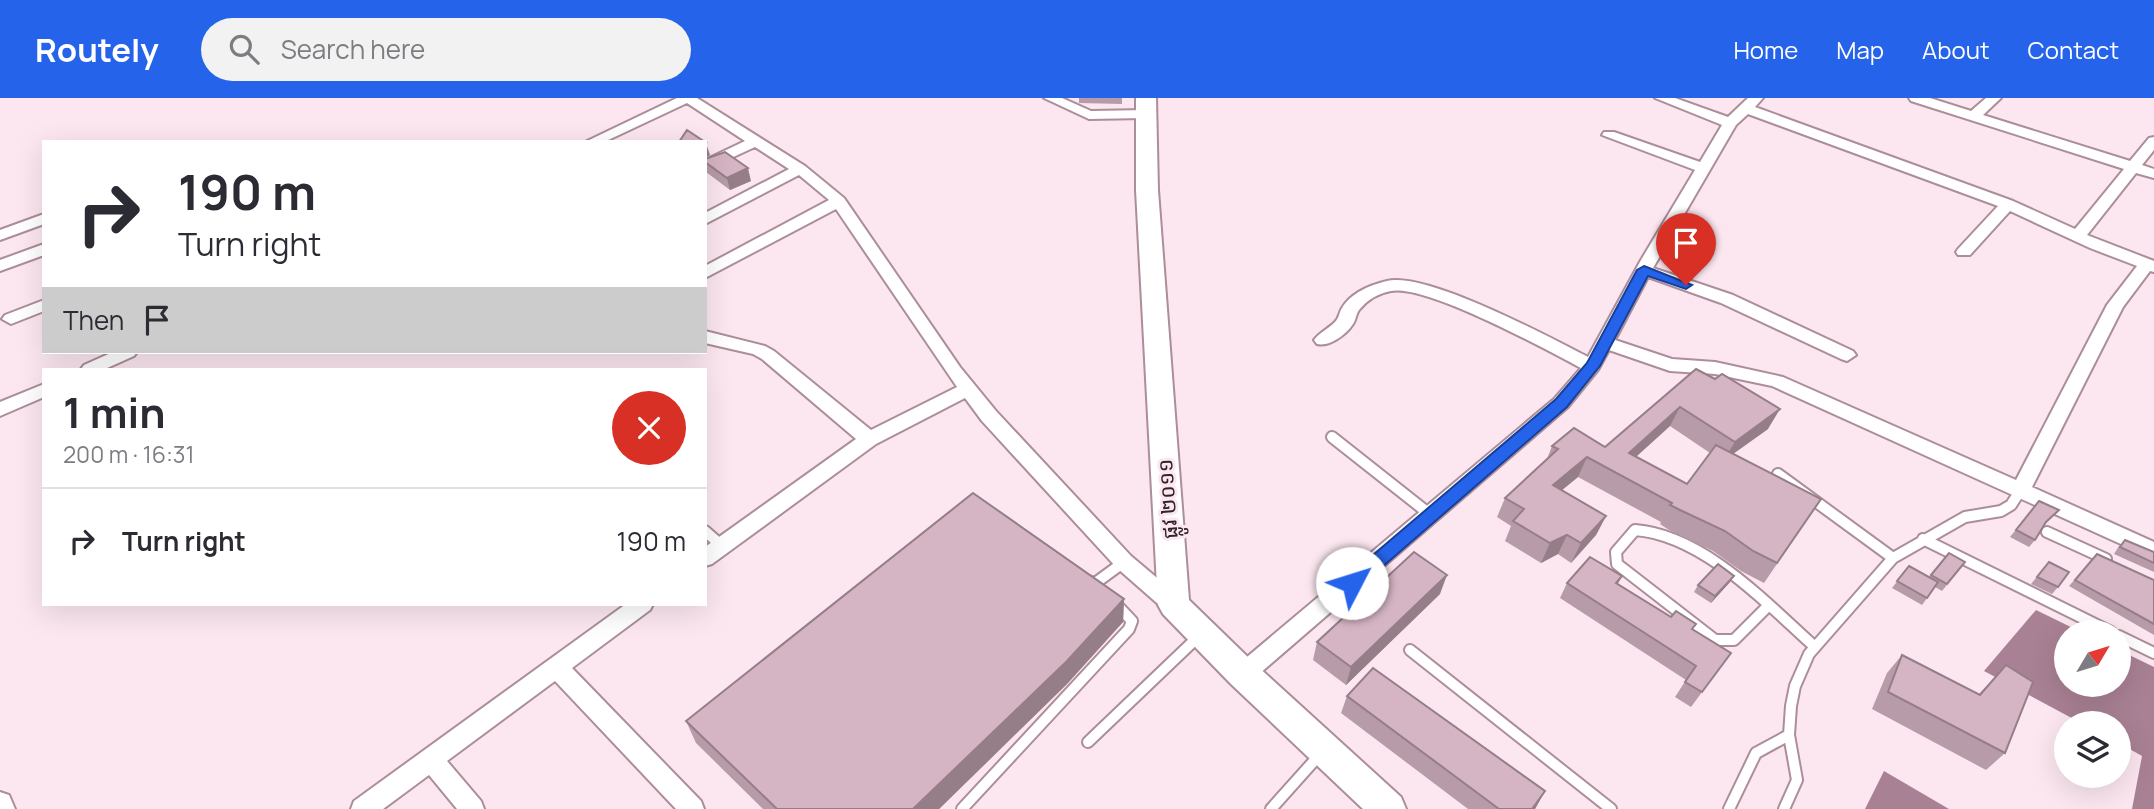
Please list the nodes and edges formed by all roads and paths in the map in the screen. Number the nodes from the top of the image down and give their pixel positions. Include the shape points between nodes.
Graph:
1 (688, 98) edge
2 (1051, 98) edge
3 (1661, 98) edge
4 (1916, 98) edge
5 (1994, 98) edge
6 (1750, 103) edge
7 (1146, 106) edge
8 (1974, 116) junction
9 (1730, 123) junction
10 (1609, 135) dead end
11 (597, 140) edge
12 (756, 141) junction
13 (2154, 141) edge
14 (707, 165) edge
15 (2131, 166) junction
16 (1704, 168) junction
17 (800, 169) junction
18 (2154, 174) edge
19 (839, 201) junction
20 (2008, 204) junction
21 (707, 218) edge
22 (42, 220) edge
23 (0, 235) edge
24 (2078, 235) junction
25 (42, 250) edge
26 (1964, 252) dead end
27 (0, 266) edge
28 (2150, 266) edge
29 (1644, 270) junction
30 (707, 272) edge
31 (42, 307) edge
32 (11, 319) dead end
33 (707, 337) edge
34 (1323, 340) dead end
35 (1604, 342) junction
36 (124, 354) edge
37 (1847, 355) dead end
38 (1592, 366) junction
39 (92, 368) edge
40 (968, 390) junction
41 (42, 391) edge
42 (1, 408) edge
43 (1332, 438) dead end
44 (869, 439) junction
45 (1778, 474) edge
46 (2020, 491) junction
47 (1432, 516) junction
48 (2047, 532) edge
49 (707, 533) edge
50 (1923, 539) junction
51 (722, 545) junction
52 (2154, 551) edge
53 (707, 556) edge
54 (1892, 558) junction
55 (1124, 562) junction
56 (2118, 565) edge
57 (1083, 576) edge
58 (1094, 584) junction
59 (1174, 605) junction
60 (639, 606) edge
61 (1768, 606) junction
62 (2087, 620) edge
63 (1201, 634) junction
64 (2132, 642) edge
65 (1815, 647) junction
66 (1410, 650) dead end
67 (2154, 653) edge
68 (556, 666) junction
69 (1244, 674) junction
70 (1789, 735) junction
71 (1088, 742) dead end
72 (1324, 749) junction
73 (430, 758) junction
74 (0, 803) edge
75 (3, 809) edge
76 (363, 809) edge
77 (472, 809) edge
78 (692, 809) edge
79 (962, 809) edge
80 (1271, 809) edge
81 (1388, 809) edge
82 (1611, 809) edge
83 (1729, 809) edge
84 (1784, 809) edge

1 - 11 street
1 - 12 street
2 - 7 street via 1089,115
3 - 9 street
4 - 8 street
5 - 8 street
6 - 9 street
6 - 20 street
7 - 59 main road, ផ្លូវ ២០១១ via 1147,190
8 - 15 street
9 - 16 street
10 - 16 street
12 - 14 street
12 - 17 street
13 - 15 street
15 - 18 street
15 - 24 street
16 - 29 street
17 - 19 street
17 - 21 street
19 - 30 street
19 - 40 street
20 - 24 street
20 - 26 street
22 - 23 street
24 - 28 street
25 - 27 street
28 - 46 street via 2115,304
29 - 35 street
29 - 37 street via 1727,299
31 - 32 street
33 - 44 street via 768,355
34 - 38 street via 1345,323 1349,310 1364,295 1391,285 1417,288 1486,313
35 - 38 street
35 - 46 street via 1670,365 1715,368 1777,381
36 - 39 street
38 - 47 street via 1561,403
40 - 44 street
40 - 55 street
41 - 42 street
43 - 47 lane
44 - 51 street
45 - 54 lane
46 - 50 lane via 2001,511 1965,517
46 - 52 street
47 - 69 street
48 - 56 lane
49 - 51 lane
50 - 54 lane
50 - 62 lane
51 - 53 street
54 - 65 lane
55 - 58 lane
55 - 59 street
57 - 58 lane
58 - 79 lane via 1127,613 1132,621 1129,629
59 - 63 main road
60 - 68 street
61 - 61 lane via 1715,562 1662,531 1635,530 1616,552 1617,564 1630,577 1715,640 1734,640
61 - 65 lane
63 - 69 main road
63 - 71 lane
64 - 67 lane
65 - 70 lane via 1795,686
66 - 82 lane
68 - 73 street
68 - 78 street
69 - 72 main road
70 - 83 lane via 1756,753
70 - 84 lane via 1797,780
72 - 80 lane
72 - 81 main road
73 - 76 street
73 - 77 street
74 - 75 street

